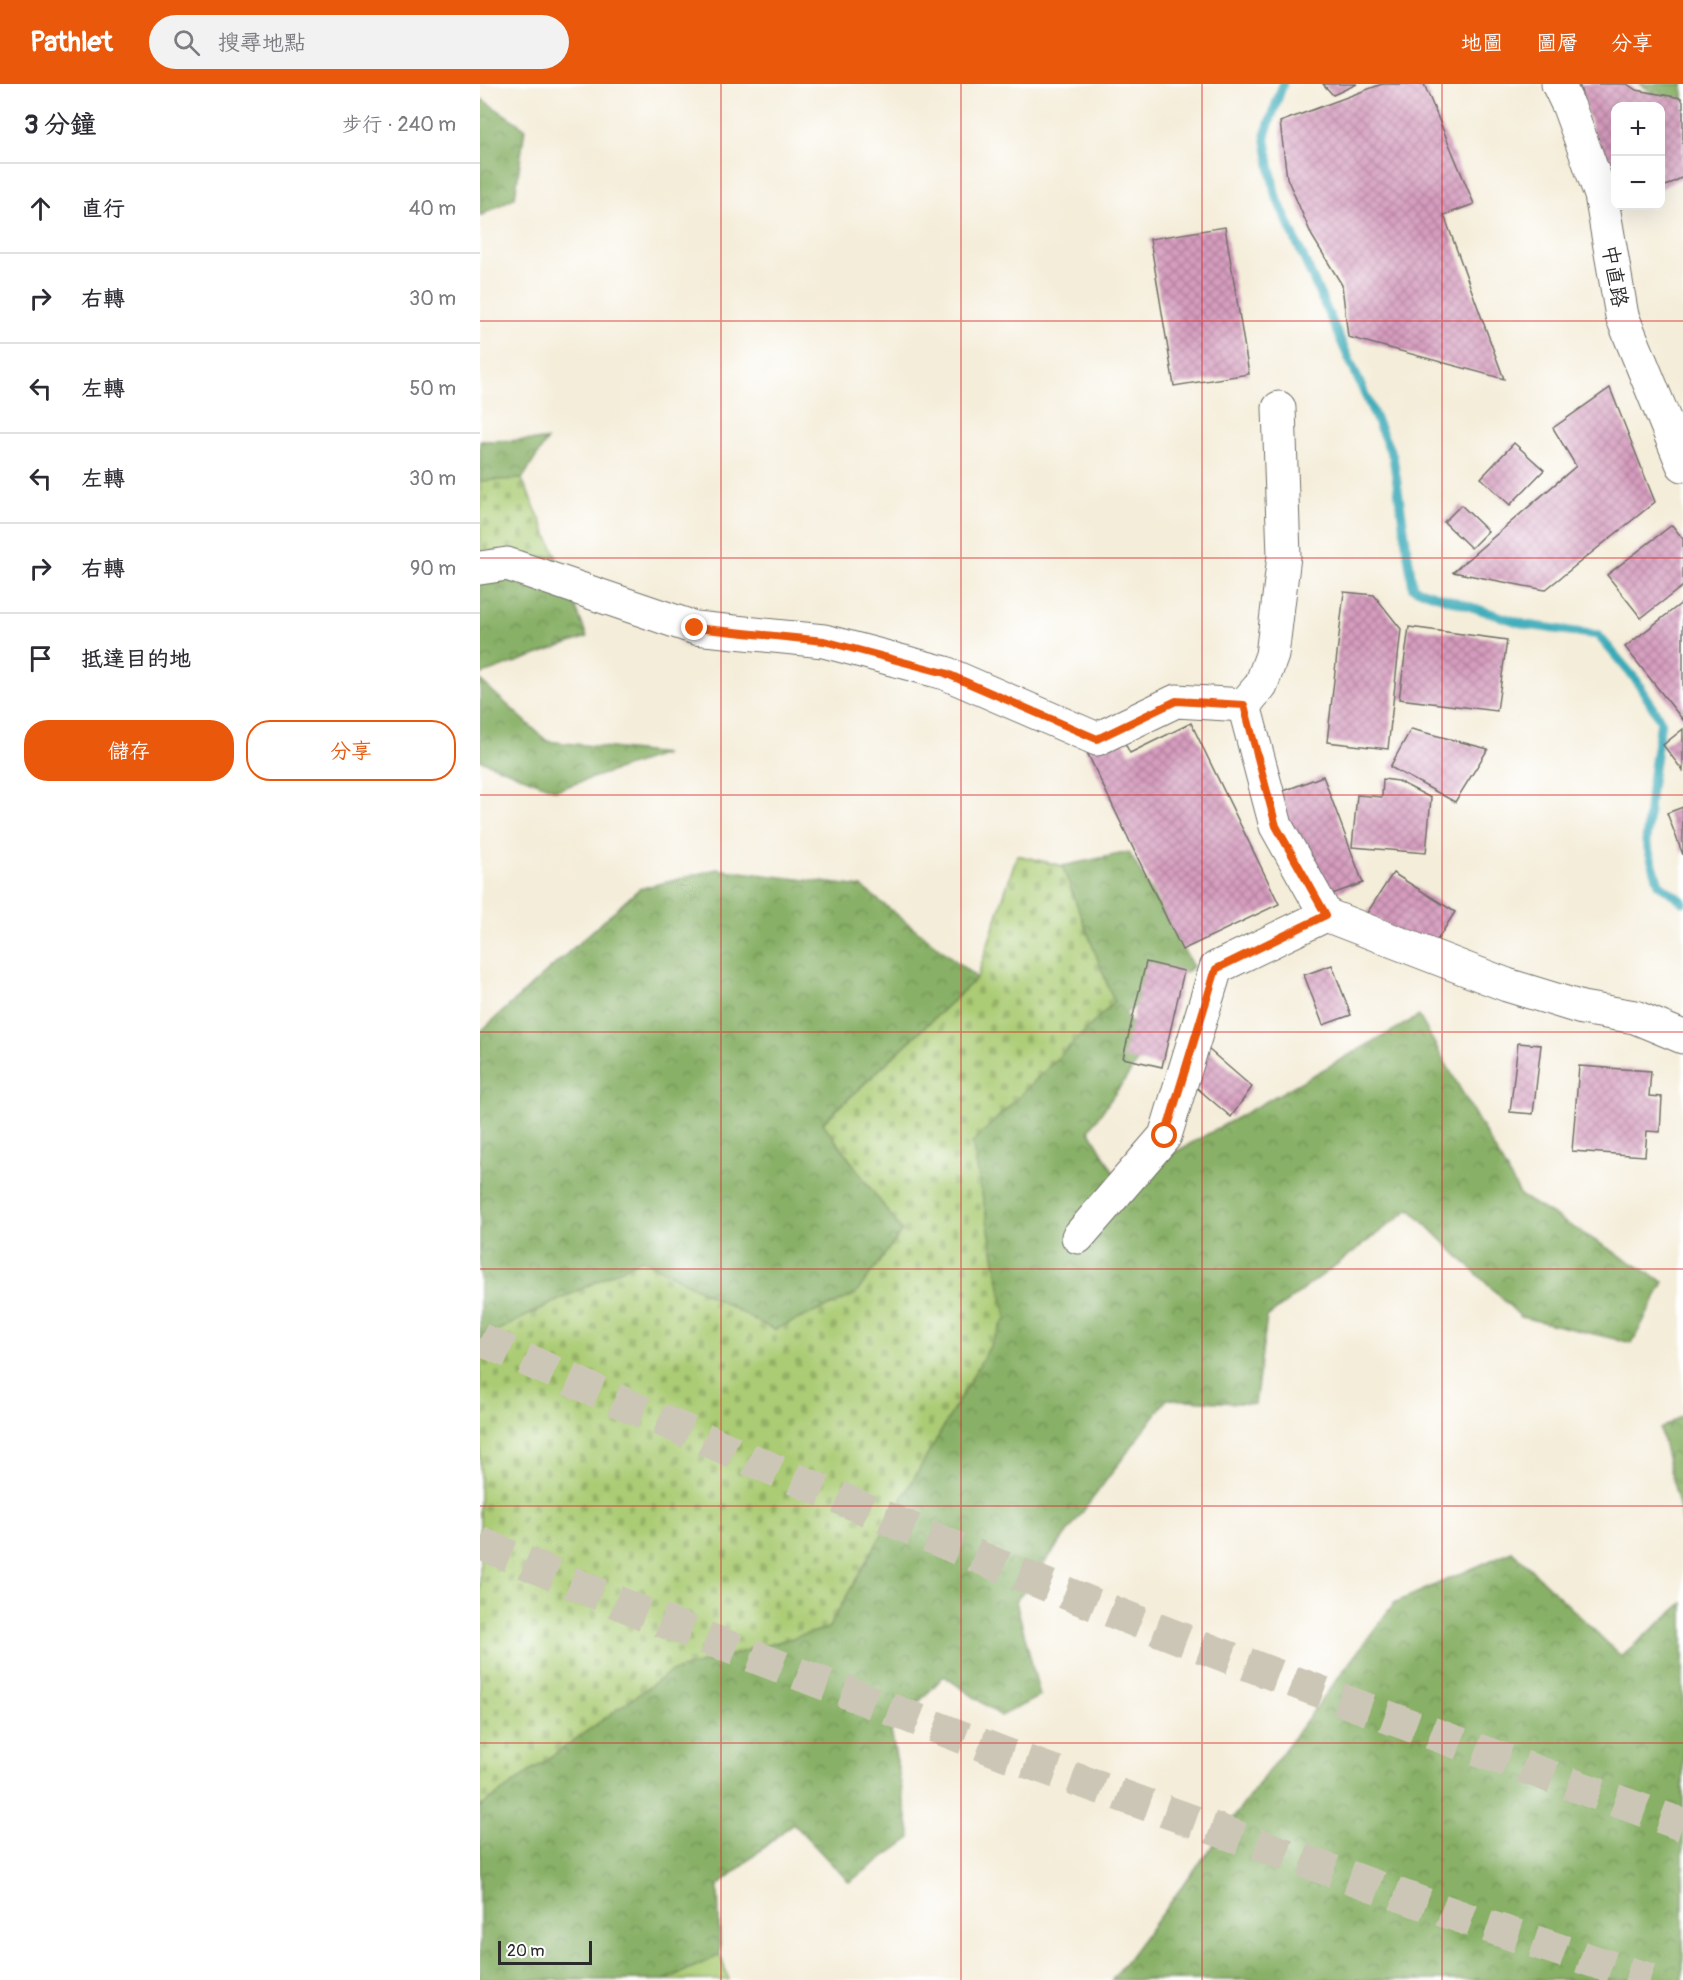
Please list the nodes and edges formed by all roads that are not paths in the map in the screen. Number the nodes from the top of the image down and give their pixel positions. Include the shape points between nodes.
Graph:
1 (1558, 84) edge
2 (1279, 408) dead end
3 (1683, 465) edge
4 (480, 568) edge
5 (1244, 705) junction
6 (1326, 915) junction
7 (1683, 1037) edge
8 (1078, 1237) dead end

1 - 3 street, 中直路 via 1601,195 1622,316
2 - 5 street via 1284,556 1272,655 1261,685
4 - 5 street via 507,564 695,628 824,641 945,673 1097,739 1176,701
5 - 6 street via 1276,826
6 - 7 street via 1507,985 1582,1008 1635,1017
6 - 8 street via 1216,969 1165,1136

